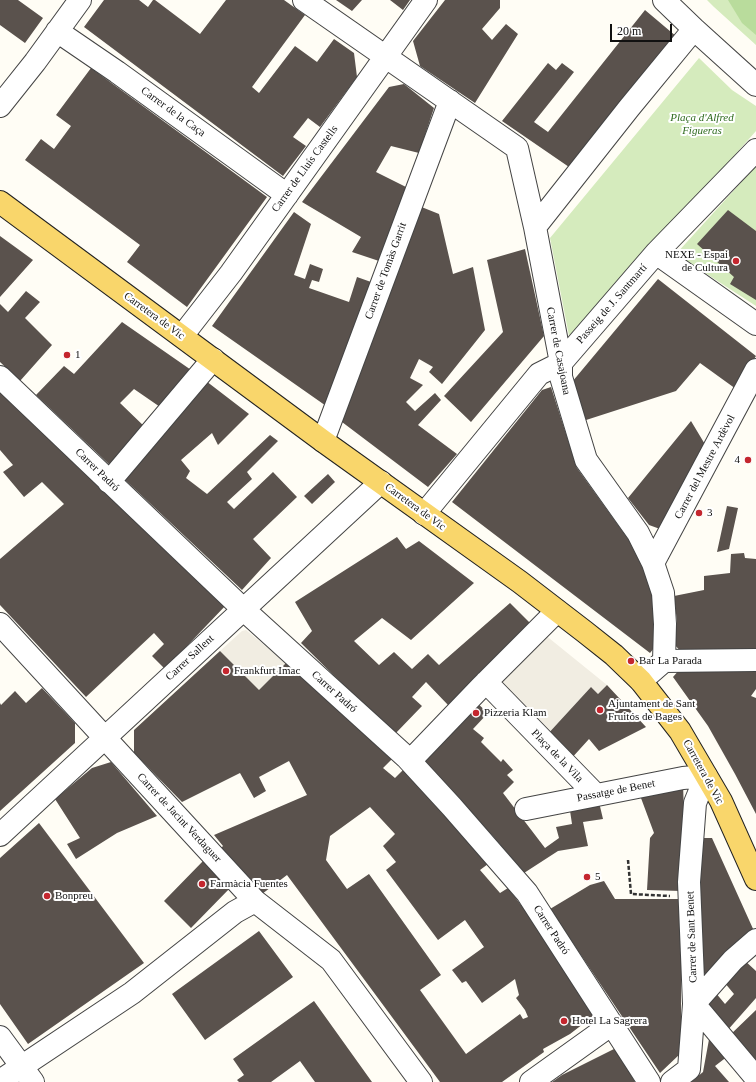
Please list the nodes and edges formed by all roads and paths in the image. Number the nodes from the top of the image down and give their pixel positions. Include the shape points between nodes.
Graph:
1 (80, 0) edge
2 (304, 0) edge
3 (426, 0) edge
4 (664, 0) edge
5 (694, 29) junction
6 (57, 31) junction
7 (386, 56) junction
8 (756, 84) edge
9 (450, 101) junction
10 (0, 106) edge
11 (756, 150) edge
12 (287, 195) junction
13 (0, 202) edge
14 (535, 227) junction
15 (656, 253) junction
16 (756, 324) edge
17 (182, 336) junction
18 (213, 359) junction
19 (560, 363) junction
20 (756, 370) edge
21 (0, 377) edge
22 (323, 441) junction
23 (109, 482) junction
24 (381, 482) junction
25 (424, 514) junction
26 (653, 563) junction
27 (243, 609) junction
28 (557, 611) junction
29 (0, 624) edge
30 (756, 660) edge
31 (664, 662) junction
32 (641, 681) junction
33 (486, 682) junction
34 (105, 737) junction
35 (410, 761) junction
36 (706, 776) junction
37 (596, 795) junction
38 (526, 809) dead end
39 (0, 835) edge
40 (628, 860) dead end
41 (756, 879) edge
42 (690, 896) junction
43 (255, 901) junction
44 (756, 940) edge
45 (694, 1004) junction
46 (612, 1024) junction
47 (0, 1038) edge
48 (27, 1074) edge
49 (756, 1078) edge
50 (0, 1081) edge
51 (421, 1082) edge
52 (531, 1082) edge
53 (648, 1082) edge
54 (672, 1082) edge

1 - 6 street
2 - 7 street, Carrer de Casajoana
3 - 7 street, Carrer de Lluís Castells
4 - 5 street
5 - 8 street
5 - 14 street
6 - 10 street
6 - 12 street, Carrer de la Caça
7 - 9 street, Carrer de Casajoana
7 - 12 street, Carrer de Lluís Castells
9 - 14 street, Carrer de Casajoana via 517,148
9 - 22 street, Carrer de Tomàs Garrit
11 - 15 street, Passeig de J. Santmartí
12 - 17 street, Carrer de Lluís Castells
13 - 17 main road, Carretera de Vic
14 - 19 street, Carrer de Casajoana
15 - 16 street
15 - 19 street, Passeig de J. Santmartí
17 - 18 main road, Carretera de Vic
18 - 22 main road, Carretera de Vic
18 - 23 street
19 - 25 street, Passeig de J. Santmartí via 539,374
19 - 26 street, Carrer de Casajoana via 561,378 586,460 638,533
20 - 26 street, Carrer del Mestre Ardèvol
21 - 23 street, Carrer Padró
22 - 24 main road, Carretera de Vic
23 - 27 street, Carrer Padró
24 - 25 main road, Carretera de Vic
24 - 27 street, Carrer Sallent
25 - 28 main road, Carretera de Vic
26 - 31 street, Carrer de Casajoana via 663,593
27 - 34 street, Carrer Sallent
27 - 35 street, Carrer Padró
28 - 32 main road, Carretera de Vic via 614,655
28 - 33 street
29 - 34 street, Carrer de Jacint Verdaguer
30 - 31 street
31 - 32 street
32 - 36 main road, Carretera de Vic via 680,731
33 - 35 street
33 - 37 street, Plaça de la Vila
34 - 39 street, Carrer Sallent
34 - 43 street, Carrer de Jacint Verdaguer
35 - 46 street, Carrer Padró via 528,893
36 - 37 street, Passatge de Benet
36 - 41 main road, Carretera de Vic via 721,801
36 - 42 street, Carrer de Sant Benet via 695,803
37 - 38 street, Passatge de Benet
40 - 42 path via 632,894
42 - 45 street, Carrer de Sant Benet
43 - 48 street via 235,912
43 - 51 street, Carrer de Jacint Verdaguer via 331,960
44 - 45 street via 733,960
45 - 49 street
45 - 54 street, Carrer de Sant Benet via 689,1069
46 - 52 street
46 - 53 street, Carrer Padró
47 - 48 street
48 - 50 street

